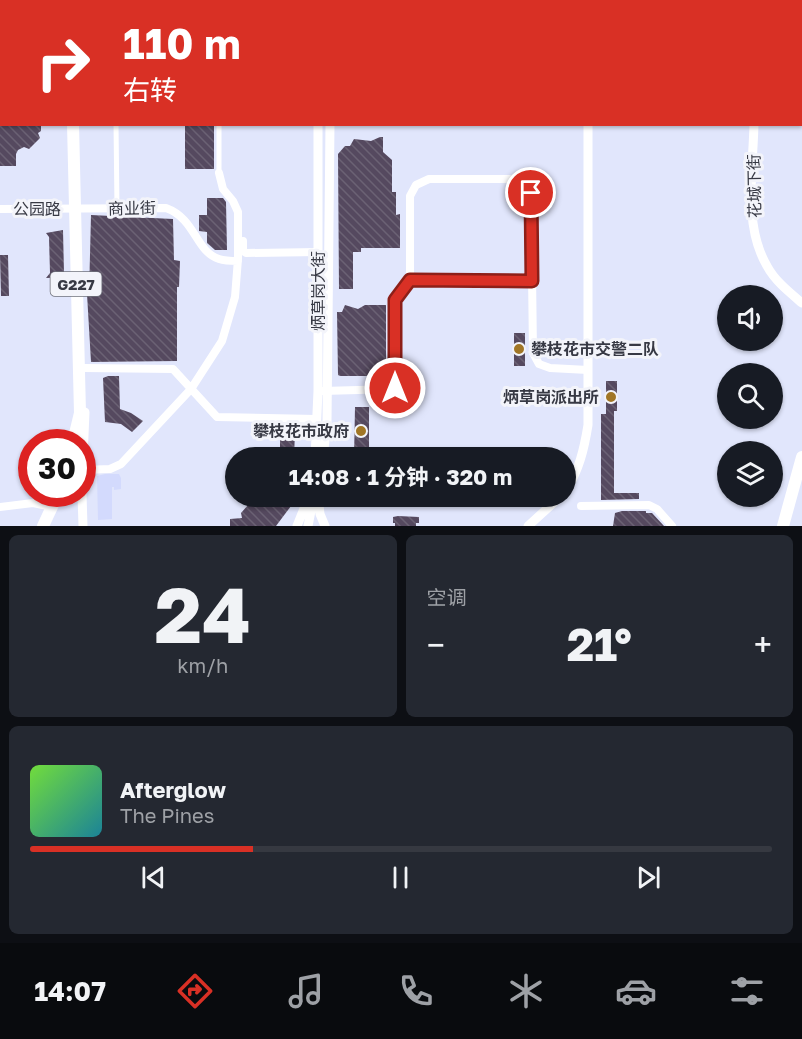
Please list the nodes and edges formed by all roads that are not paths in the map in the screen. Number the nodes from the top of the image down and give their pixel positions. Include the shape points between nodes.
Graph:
1 (73, 126) edge
2 (79, 126) edge
3 (116, 126) edge
4 (219, 126) edge
5 (318, 126) edge
6 (330, 126) edge
7 (588, 126) edge
8 (754, 126) edge
9 (219, 173) joint
10 (78, 208) junction
11 (117, 208) junction
12 (0, 209) edge
13 (238, 212) junction
14 (323, 252) junction
15 (238, 261) junction
16 (410, 280) junction
17 (532, 281) junction
18 (802, 303) edge
19 (84, 368) junction
20 (588, 370) junction
21 (191, 389) junction
22 (318, 391) junction
23 (328, 391) junction
24 (85, 412) junction
25 (317, 419) junction
26 (76, 429) edge
27 (83, 429) edge
28 (84, 429) edge
29 (316, 447) edge
30 (324, 447) edge
31 (802, 457) edge
32 (96, 470) edge
33 (576, 475) edge
34 (18, 505) edge
35 (581, 506) dead end
36 (0, 507) edge
37 (52, 507) edge
38 (58, 507) edge
39 (82, 507) edge
40 (305, 507) edge
41 (313, 507) edge
42 (319, 507) edge
43 (549, 507) edge
44 (43, 526) edge
45 (50, 526) edge
46 (83, 526) edge
47 (297, 526) edge
48 (308, 526) edge
49 (325, 526) edge
50 (528, 526) edge
51 (672, 526) edge
52 (783, 526) edge

1 - 10 main road, G227
2 - 10 main road, G227
3 - 11 street
4 - 9 street
5 - 14 street, 炳草岗大街
6 - 14 street
7 - 20 street
8 - 18 street, 花城下街 via 752,210 756,240 766,266
9 - 13 street via 222,189
10 - 11 street, 商业街
10 - 12 street, 公园路
10 - 19 main road, G227
10 - 26 main road, G227 via 80,413
11 - 15 street, 商业街 via 176,211 212,256
13 - 14 street via 242,215 246,253
13 - 15 street
14 - 22 street, 炳草岗大街
14 - 23 street, 炳草岗大街
15 - 21 street via 235,297 222,341
16 - 17 street
16 - 17 street via 410,196 416,185 429,179 510,179 524,183 531,193
16 - 23 street via 395,300 395,388
17 - 20 street via 533,353 539,364
19 - 21 street via 173,369
19 - 24 main road, G227
20 - 33 street via 588,425
21 - 25 street via 217,417
21 - 32 street via 121,464
22 - 23 street
22 - 25 street, 炳草岗大街
23 - 30 street, 炳草岗大街
24 - 27 main road, G227
24 - 28 street
25 - 29 street, 炳草岗大街
31 - 52 main road
34 - 36 street
35 - 51 street via 649,506
37 - 44 main road
38 - 45 main road
39 - 46 street
40 - 47 street
41 - 48 street
42 - 49 street
43 - 50 street

